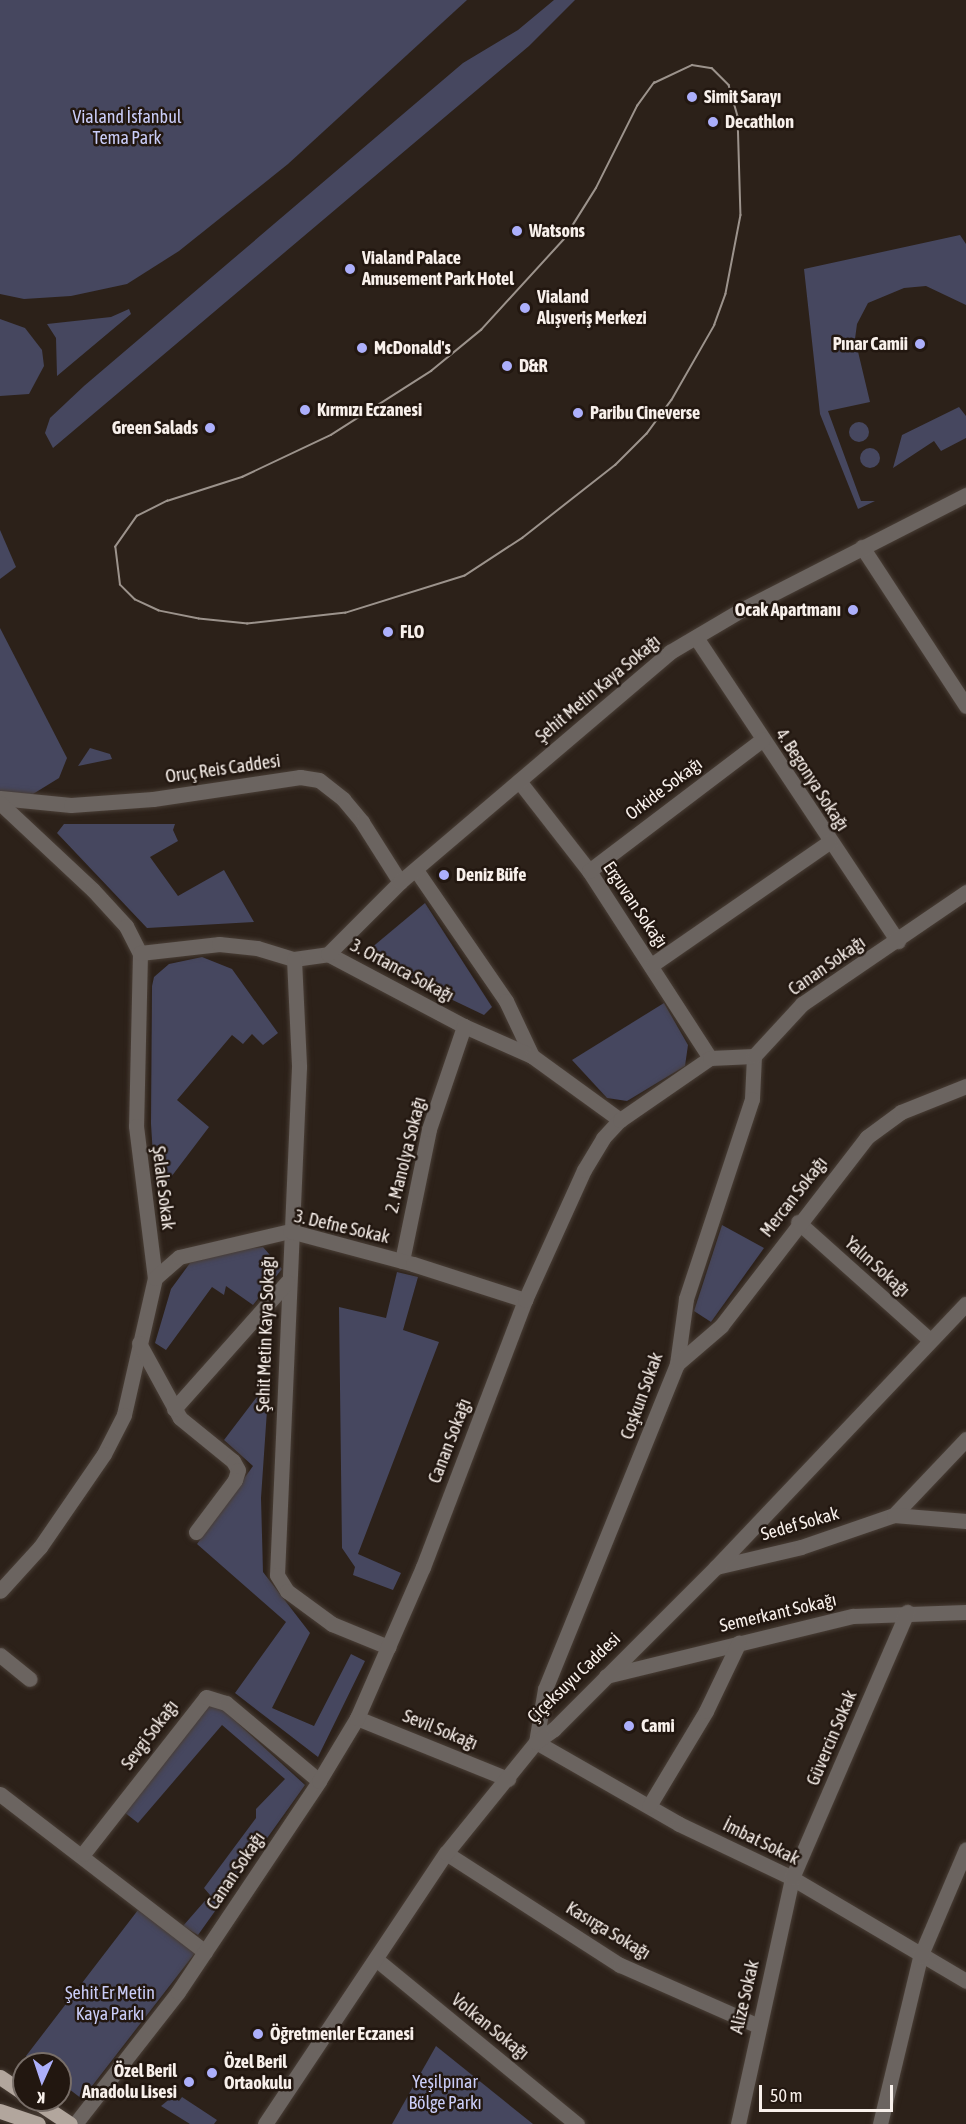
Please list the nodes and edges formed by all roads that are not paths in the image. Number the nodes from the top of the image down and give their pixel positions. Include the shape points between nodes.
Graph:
1 (966, 495) edge
2 (862, 547) junction
3 (697, 639) junction
4 (966, 706) edge
5 (763, 739) junction
6 (519, 781) junction
7 (0, 798) edge
8 (0, 803) edge
9 (829, 842) junction
10 (416, 870) junction
11 (589, 871) junction
12 (400, 882) junction
13 (966, 892) edge
14 (898, 941) junction
15 (140, 953) junction
16 (328, 954) junction
17 (294, 959) junction
18 (652, 964) junction
19 (464, 1026) junction
20 (532, 1056) junction
21 (754, 1056) junction
22 (710, 1058) junction
23 (966, 1086) edge
24 (620, 1120) junction
25 (798, 1222) junction
26 (290, 1231) junction
27 (402, 1261) junction
28 (155, 1278) junction
29 (287, 1282) junction
30 (525, 1300) junction
31 (966, 1304) edge
32 (930, 1340) junction
33 (140, 1343) junction
34 (677, 1364) junction
35 (174, 1409) junction
36 (966, 1439) edge
37 (894, 1515) junction
38 (966, 1521) edge
39 (196, 1532) dead end
40 (716, 1567) junction
41 (0, 1591) edge
42 (907, 1612) junction
43 (966, 1612) edge
44 (739, 1642) junction
45 (388, 1647) junction
46 (0, 1655) edge
47 (603, 1677) junction
48 (30, 1679) dead end
49 (357, 1718) junction
50 (536, 1742) junction
51 (508, 1779) junction
52 (320, 1781) junction
53 (0, 1794) edge
54 (649, 1806) junction
55 (966, 1849) edge
56 (83, 1854) junction
57 (446, 1854) junction
58 (792, 1878) junction
59 (205, 1952) junction
60 (920, 1957) junction
61 (377, 1960) junction
62 (966, 1981) edge
63 (758, 2026) junction
64 (0, 2112) edge
65 (52, 2112) edge
66 (16, 2124) edge
67 (38, 2124) edge
68 (70, 2124) edge
69 (75, 2124) edge
70 (265, 2124) edge
71 (577, 2124) edge
72 (738, 2124) edge
73 (880, 2124) edge

1 - 2 street, Şehit Metin Kaya Sokağı
2 - 3 street, Şehit Metin Kaya Sokağı via 741,610
2 - 4 street
3 - 5 street, 4. Begonya Sokağı
3 - 6 street, Şehit Metin Kaya Sokağı via 670,652
5 - 9 street, 4. Begonya Sokağı
5 - 11 street, Orkide Sokağı
6 - 10 street, Şehit Metin Kaya Sokağı
6 - 11 street, Erguvan Sokağı
7 - 12 street, Oruç Reis Caddesi via 71,805 153,799 300,777 319,780 343,799 362,822
8 - 15 street, Şelale Sokak via 93,890 126,926
9 - 14 street, 4. Begonya Sokağı
9 - 18 street
10 - 12 street, Şehit Metin Kaya Sokağı
10 - 20 street via 506,1001
11 - 18 street, Erguvan Sokağı
12 - 16 street, Şehit Metin Kaya Sokağı
13 - 14 street, Canan Sokağı
14 - 21 street, Canan Sokağı via 802,1004
15 - 17 street, 3. Ortanca Sokağı via 219,944 257,948
15 - 28 street, Şelale Sokak via 136,1126
16 - 17 street, 3. Ortanca Sokağı
16 - 19 street, 3. Ortanca Sokağı
17 - 26 street, Şehit Metin Kaya Sokağı via 298,1067
18 - 22 street, Erguvan Sokağı
19 - 20 street, 3. Ortanca Sokağı
19 - 27 street, 2. Manolya Sokağı via 429,1129
20 - 24 street, 3. Ortanca Sokağı
21 - 22 street
21 - 34 street, Coşkun Sokak via 752,1099 686,1299
22 - 24 street, Canan Sokağı
23 - 25 street, Mercan Sokağı via 902,1112 867,1137
24 - 30 street, Canan Sokağı via 603,1138 584,1170
25 - 32 street, Yalın Sokağı
25 - 34 street, Mercan Sokağı via 721,1326
26 - 27 street, 3. Defne Sokak
26 - 28 street, 3. Defne Sokak via 179,1257
26 - 29 street, Şehit Metin Kaya Sokağı
27 - 30 street, 3. Defne Sokak
28 - 33 street, Şelale Sokak
29 - 35 street
29 - 45 street, Şehit Metin Kaya Sokağı via 277,1575 287,1591 332,1624
30 - 45 street, Canan Sokağı
31 - 32 street, Çiçeksuyu Caddesi
32 - 40 street, Çiçeksuyu Caddesi
33 - 35 street
33 - 41 street, Şelale Sokak via 124,1415 104,1454 40,1547
34 - 50 street, Coşkun Sokak via 545,1689
35 - 39 street via 233,1461 238,1470 236,1480
36 - 37 street, Sedef Sokak
37 - 38 street, Sedef Sokak
37 - 40 street, Sedef Sokak via 801,1546
40 - 47 street, Çiçeksuyu Caddesi
42 - 43 street, Semerkant Sokağı
42 - 44 street, Semerkant Sokağı via 853,1616
42 - 58 street, Güvercin Sokak
44 - 47 street, Semerkant Sokağı
44 - 54 street via 706,1711
45 - 49 street, Canan Sokağı
46 - 48 street
47 - 50 street, Çiçeksuyu Caddesi via 554,1729
49 - 51 street, Sevil Sokağı
49 - 52 street, Canan Sokağı
50 - 51 street, Çiçeksuyu Caddesi
50 - 54 street, İmbat Sokak
51 - 57 street, Çiçeksuyu Caddesi
52 - 56 street, Sevgi Sokağı via 226,1703 206,1697
52 - 59 street, Canan Sokağı
53 - 56 street
54 - 58 street, İmbat Sokak
55 - 60 street
56 - 59 street
57 - 61 street, Çiçeksuyu Caddesi
57 - 63 street, Kasırga Sokağı via 620,1965
58 - 60 street, İmbat Sokak
58 - 63 street, Alize Sokak
59 - 69 street, Canan Sokağı
60 - 62 street, İmbat Sokak
60 - 73 street
61 - 70 street, Çiçeksuyu Caddesi
61 - 71 street, Volkan Sokağı
63 - 72 street, Alize Sokak
64 - 66 main road
64 - 67 main road
65 - 68 main road

